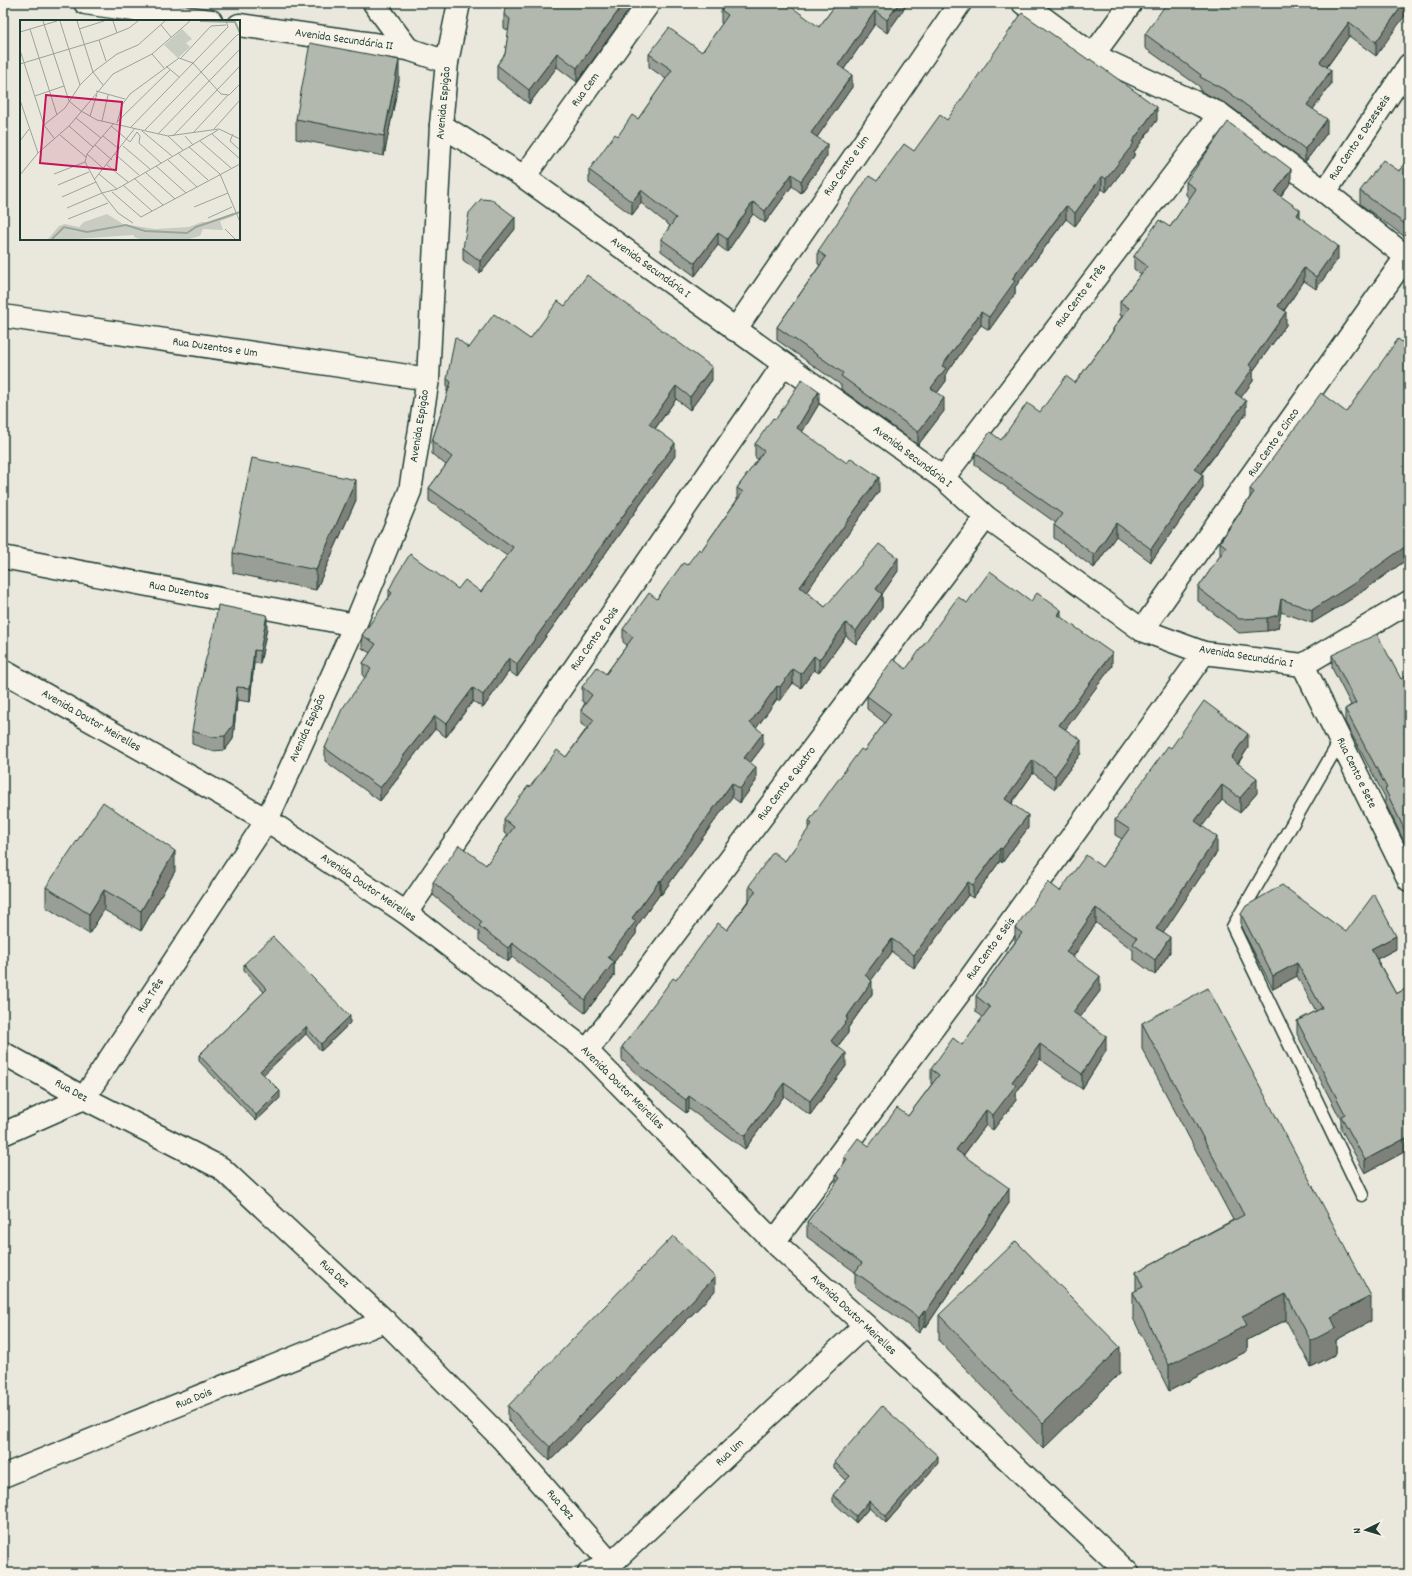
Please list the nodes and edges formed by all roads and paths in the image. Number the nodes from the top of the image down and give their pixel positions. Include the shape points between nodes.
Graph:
1 (85, 3) edge
2 (374, 3) edge
3 (459, 3) edge
4 (649, 3) edge
5 (960, 3) edge
6 (1023, 3) edge
7 (1131, 3) edge
8 (203, 20) edge
9 (240, 25) edge
10 (408, 49) junction
11 (1093, 55) junction
12 (447, 62) junction
13 (1409, 65) edge
14 (1220, 114) junction
15 (441, 125) junction
16 (524, 177) junction
17 (1325, 192) junction
18 (1408, 258) edge
19 (3, 316) edge
20 (735, 330) junction
21 (784, 364) junction
22 (428, 379) junction
23 (943, 478) junction
24 (986, 517) junction
25 (3, 557) edge
26 (1409, 602) edge
27 (355, 626) junction
28 (1142, 630) junction
29 (1204, 652) junction
30 (1302, 665) junction
31 (3, 671) edge
32 (1340, 742) junction
33 (267, 820) junction
34 (1409, 880) edge
35 (406, 913) junction
36 (587, 1051) junction
37 (3, 1053) edge
38 (84, 1098) junction
39 (3, 1134) edge
40 (1362, 1195) dead end
41 (774, 1242) junction
42 (386, 1322) junction
43 (866, 1325) junction
44 (3, 1476) edge
45 (611, 1564) junction
46 (589, 1573) edge
47 (1128, 1573) edge

1 - 8 street
2 - 10 street
3 - 12 street, Avenida Espigão
4 - 16 street, Rua Cem
5 - 20 street, Rua Cento e Um
6 - 11 street
7 - 11 street
9 - 10 street, Avenida Secundária II
10 - 12 street, Avenida Secundária II
11 - 14 street
12 - 15 street, Avenida Espigão
13 - 17 street, Rua Cento e Dezesseis
14 - 17 street
14 - 23 street, Rua Cento e Três
15 - 16 street, Avenida Secundária I
15 - 22 street, Avenida Espigão
16 - 20 street, Avenida Secundária I
17 - 18 street
18 - 28 street, Rua Cento e Cinco
19 - 22 street, Rua Duzentos e Um
20 - 21 street, Avenida Secundária I
21 - 23 street, Avenida Secundária I
21 - 35 street, Rua Cento e Dois
22 - 27 street, Avenida Espigão via 410,490
23 - 24 street, Avenida Secundária I
24 - 28 street, Avenida Secundária I
24 - 36 street, Rua Cento e Quatro
25 - 27 street, Rua Duzentos
26 - 30 street, Avenida Secundária I
27 - 33 street, Avenida Espigão
28 - 29 street, Avenida Secundária I
29 - 30 street, Avenida Secundária I
29 - 41 street, Rua Cento e Seis via 963,988
30 - 32 street, Rua Cento e Sete
31 - 33 street, Avenida Doutor Meirelles
32 - 34 street, Rua Cento e Sete
32 - 40 lane via 1233,927
33 - 35 street, Avenida Doutor Meirelles
33 - 38 street, Rua Três
35 - 36 street, Avenida Doutor Meirelles
36 - 41 street, Avenida Doutor Meirelles
37 - 38 street, Rua Dez
38 - 39 street
38 - 42 street, Rua Dez via 221,1168
41 - 43 street, Avenida Doutor Meirelles
42 - 44 street, Rua Dois
42 - 45 street, Rua Dez via 503,1440
43 - 45 street, Rua Um
43 - 47 street, Avenida Doutor Meirelles
45 - 46 street, Rua Um

